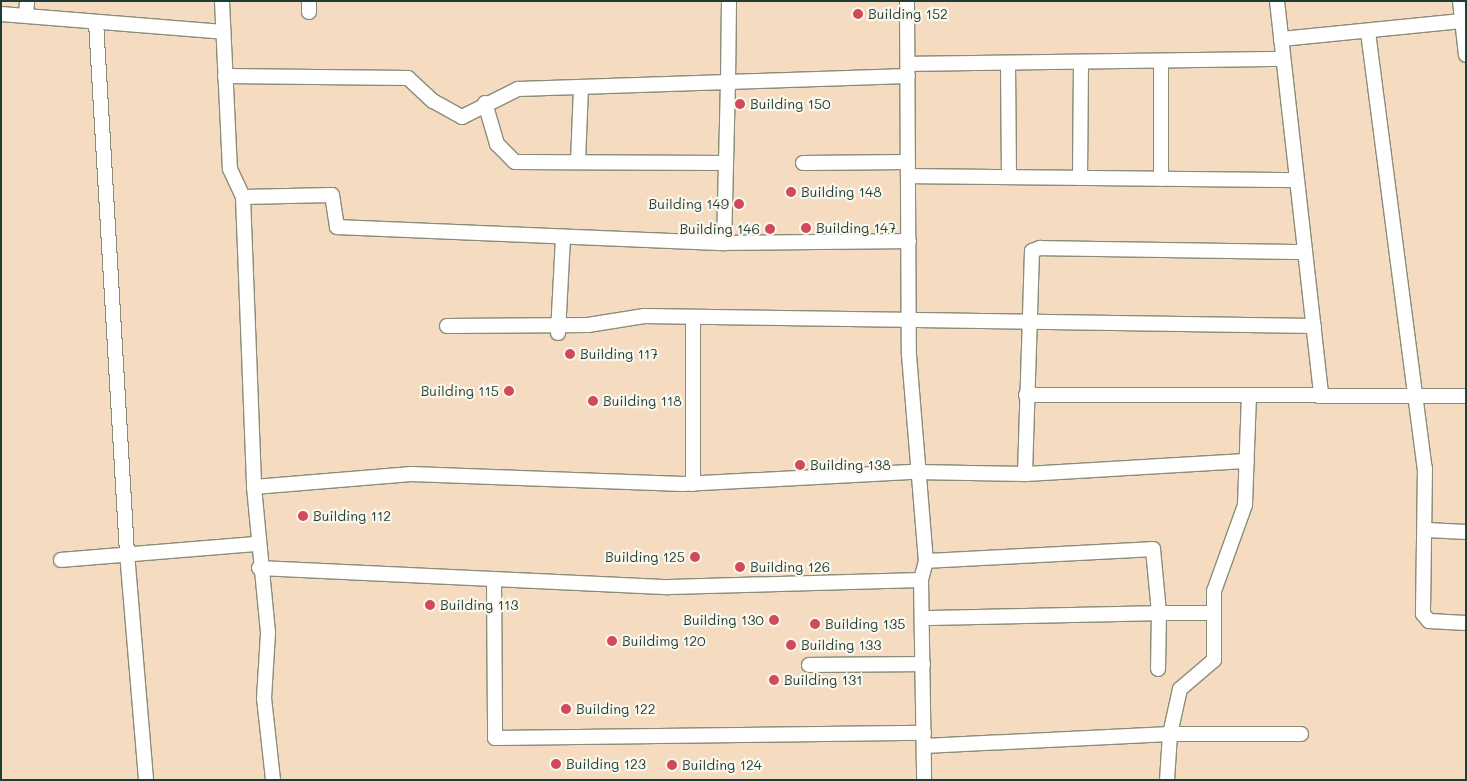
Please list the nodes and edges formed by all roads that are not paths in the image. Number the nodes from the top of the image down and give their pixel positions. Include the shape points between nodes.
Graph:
1 (27, 1) edge
2 (222, 1) edge
3 (729, 1) edge
4 (907, 1) edge
5 (1277, 1) edge
6 (1460, 1) edge
7 (1, 14) edge
8 (26, 16) junction
9 (1462, 21) junction
10 (96, 22) junction
11 (223, 32) junction
12 (1368, 32) junction
13 (1281, 39) junction
14 (1466, 55) edge
15 (1282, 60) junction
16 (1161, 61) junction
17 (1081, 62) junction
18 (1008, 63) junction
19 (908, 70) junction
20 (225, 76) junction
21 (728, 82) junction
22 (580, 87) junction
23 (485, 103) junction
24 (578, 162) junction
25 (726, 163) junction
26 (803, 164) dead end
27 (908, 169) junction
28 (1009, 177) junction
29 (1080, 178) junction
30 (1161, 179) junction
31 (1296, 180) junction
32 (243, 197) junction
33 (562, 239) junction
34 (909, 241) junction
35 (724, 243) junction
36 (1305, 252) junction
37 (693, 317) junction
38 (909, 318) junction
39 (1028, 320) junction
40 (447, 326) dead end
41 (1314, 326) junction
42 (558, 330) junction
43 (1026, 395) junction
44 (1249, 395) junction
45 (1321, 396) junction
46 (1466, 396) edge
47 (1415, 397) junction
48 (1246, 461) junction
49 (915, 472) junction
50 (1025, 474) junction
51 (693, 484) junction
52 (254, 487) junction
53 (1427, 530) junction
54 (1466, 532) edge
55 (257, 544) junction
56 (127, 553) junction
57 (61, 560) dead end
58 (926, 560) junction
59 (259, 568) junction
60 (494, 579) junction
61 (921, 580) junction
62 (1159, 612) junction
63 (1212, 613) junction
64 (925, 618) junction
65 (1466, 623) edge
66 (923, 664) junction
67 (809, 665) dead end
68 (1158, 669) dead end
69 (1170, 734) junction
70 (1301, 734) dead end
71 (924, 739) junction
72 (146, 780) edge
73 (273, 780) edge
74 (924, 780) edge
75 (1167, 780) edge

1 - 8 street
2 - 11 street
3 - 21 street
4 - 19 street
5 - 13 street
6 - 9 street
7 - 8 street
8 - 10 street
9 - 12 street
9 - 14 street
10 - 11 street
10 - 56 street
11 - 20 street
12 - 13 street
12 - 47 street
13 - 15 street
15 - 16 street
15 - 31 street
16 - 17 street
16 - 30 street
17 - 18 street
17 - 29 street
18 - 19 street
18 - 28 street
19 - 21 street
19 - 27 street
20 - 23 street via 408,78 433,101 462,117
20 - 32 street via 230,169
21 - 22 street
21 - 25 street
22 - 23 street via 518,89
22 - 24 street
23 - 24 street via 497,144 516,162
24 - 25 street
25 - 35 street
26 - 27 street
27 - 28 street
27 - 34 street
28 - 29 street
29 - 30 street
30 - 31 street
31 - 36 street
32 - 33 street via 332,195 337,227
32 - 52 street
33 - 35 street
33 - 42 street
34 - 35 street
34 - 38 street
36 - 39 street via 1036,249 1028,261
36 - 41 street
37 - 38 street
37 - 42 street via 644,316
37 - 51 street
38 - 39 street
38 - 49 street
39 - 41 street
39 - 43 street
40 - 42 street
41 - 45 street
43 - 44 street
43 - 50 street
44 - 45 street
44 - 48 street
45 - 47 street
46 - 47 street
47 - 53 street via 1425,468
48 - 50 street
48 - 63 street via 1245,505 1214,591
49 - 50 street
49 - 51 street
49 - 58 street
51 - 52 street via 411,474
52 - 55 street
53 - 54 street
53 - 65 street via 1424,617
55 - 56 street
55 - 59 street
56 - 57 street
56 - 72 street
58 - 61 street
58 - 62 street via 1153,549
59 - 60 street
59 - 73 street via 268,633 264,698
60 - 61 street via 668,587
60 - 71 street via 496,738
61 - 64 street
62 - 63 street
62 - 64 street
62 - 68 street
63 - 69 street via 1214,660 1180,690
64 - 66 street
66 - 67 street
66 - 71 street
69 - 70 street
69 - 71 street
69 - 75 street
71 - 74 street

